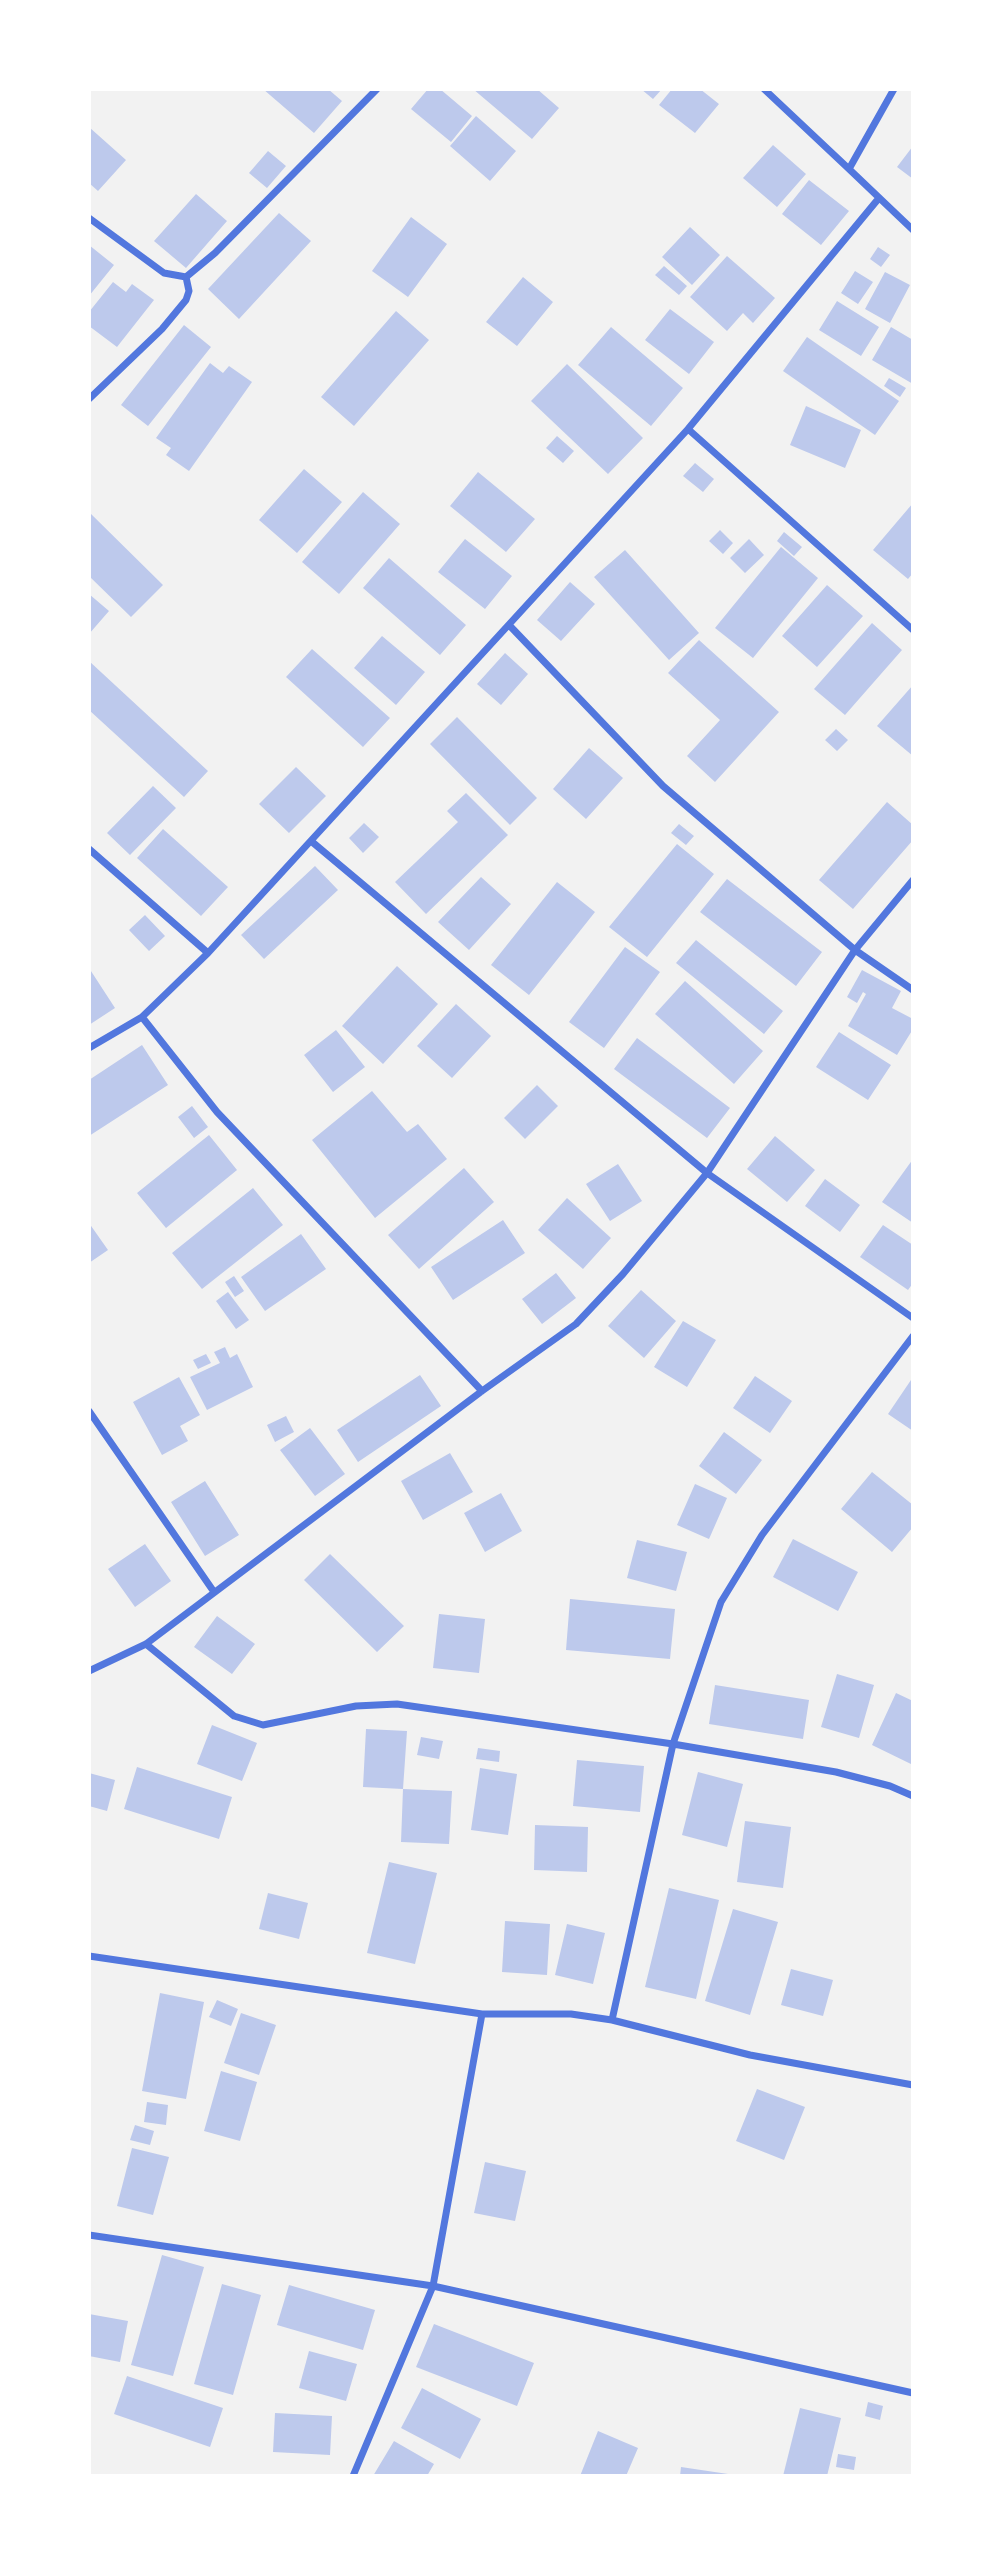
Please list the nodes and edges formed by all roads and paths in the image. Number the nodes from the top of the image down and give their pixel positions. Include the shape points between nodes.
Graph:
1 (376, 89) edge
2 (764, 89) edge
3 (894, 89) edge
4 (849, 169) junction
5 (879, 198) junction
6 (89, 218) edge
7 (913, 230) edge
8 (186, 277) junction
9 (89, 399) edge
10 (688, 429) junction
11 (510, 626) junction
12 (913, 631) edge
13 (311, 841) junction
14 (89, 849) edge
15 (913, 880) edge
16 (855, 950) junction
17 (208, 953) junction
18 (913, 990) edge
19 (142, 1017) junction
20 (89, 1048) edge
21 (706, 1173) junction
22 (913, 1318) edge
23 (913, 1336) edge
24 (482, 1391) junction
25 (89, 1411) edge
26 (214, 1592) junction
27 (146, 1644) junction
28 (89, 1671) edge
29 (673, 1744) junction
30 (913, 1796) edge
31 (89, 1956) edge
32 (482, 2014) junction
33 (612, 2020) junction
34 (913, 2085) edge
35 (89, 2235) edge
36 (433, 2286) junction
37 (913, 2393) edge
38 (354, 2476) edge

1 - 8 street
2 - 4 street
3 - 4 street
4 - 5 street
5 - 7 street
5 - 10 street
6 - 8 street via 164,273
8 - 9 street via 186,300
10 - 11 street
10 - 12 street
11 - 13 street
11 - 16 street via 663,786
13 - 17 street
13 - 21 street
14 - 17 street
15 - 16 street
16 - 18 street
16 - 21 street
17 - 19 street
19 - 20 street
19 - 24 street via 217,1112
21 - 22 street
21 - 24 street via 576,1324
23 - 29 street via 762,1535 721,1602
24 - 26 street
25 - 26 street
26 - 27 street
27 - 28 street
27 - 29 street via 234,1716 263,1724 356,1706 397,1704
29 - 30 street via 836,1772
29 - 33 street
31 - 32 street
32 - 33 street via 571,2014
32 - 36 street
33 - 34 street via 750,2055
35 - 36 street
36 - 37 street
36 - 38 street

